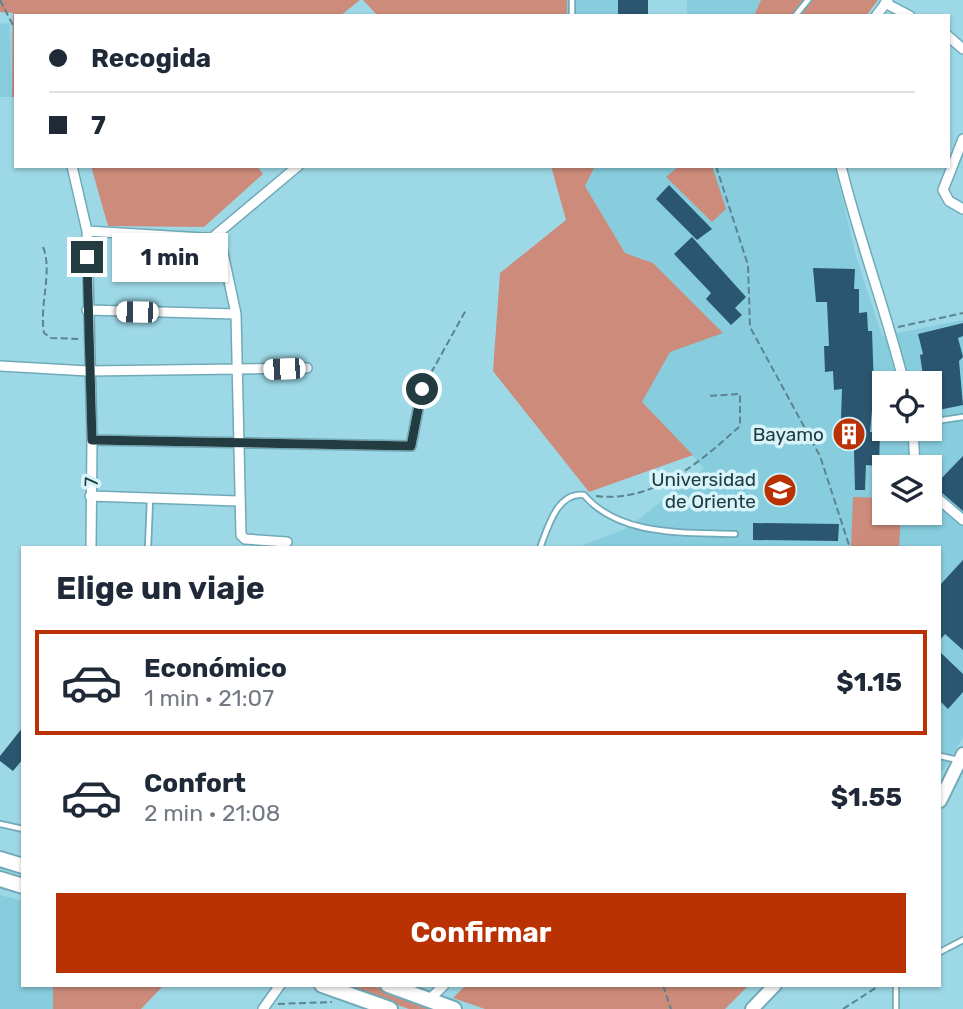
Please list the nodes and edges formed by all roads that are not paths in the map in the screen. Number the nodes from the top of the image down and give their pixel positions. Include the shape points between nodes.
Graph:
1 (808, 0) edge
2 (886, 1) edge
3 (797, 14) edge
4 (907, 14) edge
5 (963, 139) edge
6 (72, 168) edge
7 (296, 168) edge
8 (842, 168) edge
9 (963, 209) edge
10 (87, 231) junction
11 (212, 238) junction
12 (87, 310) junction
13 (236, 314) junction
14 (0, 366) edge
15 (306, 368) dead end
16 (238, 371) junction
17 (901, 371) edge
18 (88, 372) junction
19 (422, 389) road end
20 (963, 417) edge
21 (942, 420) edge
22 (92, 440) junction
23 (238, 443) junction
24 (90, 496) junction
25 (150, 499) junction
26 (238, 502) junction
27 (942, 502) edge
28 (963, 520) edge
29 (735, 534) dead end
30 (287, 542) dead end
31 (91, 546) edge
32 (149, 546) edge
33 (541, 546) edge
34 (941, 756) edge
35 (961, 757) edge
36 (957, 779) edge
37 (941, 800) edge
38 (0, 824) edge
39 (21, 829) edge
40 (0, 859) edge
41 (21, 865) edge
42 (0, 879) edge
43 (21, 885) edge
44 (963, 940) edge
45 (941, 951) edge
46 (279, 987) edge
47 (328, 987) edge
48 (442, 987) edge
49 (773, 987) edge
50 (896, 987) edge
51 (416, 990) edge
52 (429, 1000) junction
53 (264, 1007) edge
54 (390, 1009) edge
55 (454, 1009) edge
56 (752, 1009) edge
57 (896, 1009) edge

1 - 3 lane
2 - 4 street
5 - 9 street via 943,190 949,201
6 - 10 street, 7
7 - 11 street
8 - 17 street
10 - 11 street
10 - 12 street, 7
11 - 13 street via 223,245
12 - 13 street
12 - 18 street, 7
13 - 16 street
14 - 18 street
15 - 16 street
16 - 18 street
16 - 23 street
18 - 22 street, 7
19 - 23 street via 411,446
20 - 21 lane
22 - 23 street
22 - 24 street, 7
23 - 26 street
24 - 25 street
24 - 31 street, 7
25 - 26 street
25 - 32 lane
26 - 30 street via 245,539
27 - 28 street
29 - 33 lane via 636,527 575,494 559,504
34 - 35 lane
35 - 36 main road
36 - 37 main road
38 - 39 lane
40 - 41 main road
42 - 43 main road
44 - 45 lane
46 - 53 street
47 - 54 main road
48 - 52 street
49 - 56 main road
50 - 57 lane
51 - 52 main road
52 - 55 main road

